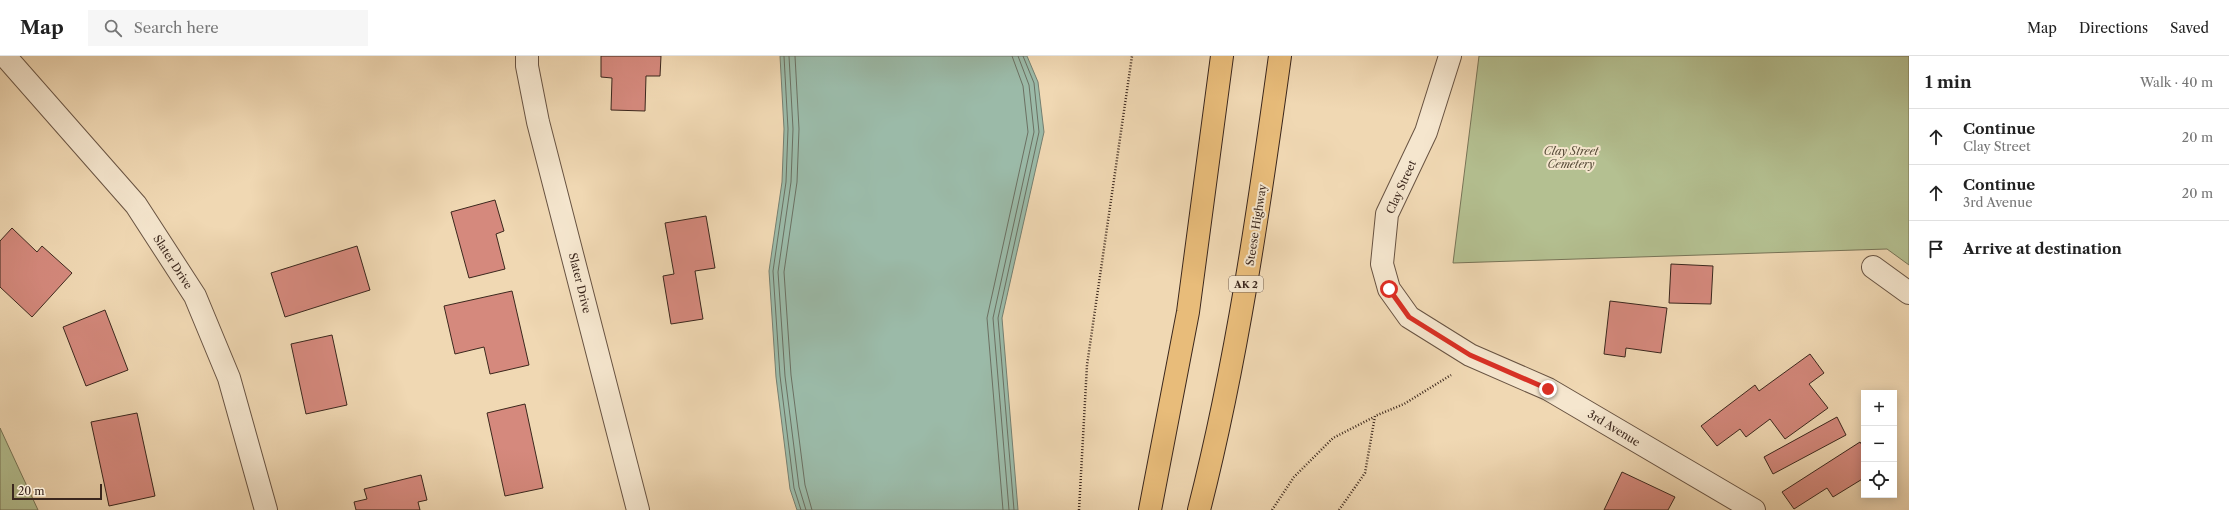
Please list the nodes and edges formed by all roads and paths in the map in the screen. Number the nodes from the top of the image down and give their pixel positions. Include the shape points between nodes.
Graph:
1 (5, 56) edge
2 (527, 56) edge
3 (1132, 56) edge
4 (1222, 56) edge
5 (1280, 56) edge
6 (1450, 56) edge
7 (1873, 267) dead end
8 (1909, 293) edge
9 (1470, 355) junction
10 (1375, 416) junction
11 (266, 510) edge
12 (638, 510) edge
13 (1079, 510) edge
14 (1150, 510) edge
15 (1199, 510) edge
16 (1272, 510) edge
17 (1339, 510) edge
18 (1754, 510) edge

1 - 11 street, Slater Drive via 136,205 195,296 228,378
2 - 12 street, Slater Drive via 538,122
3 - 13 path via 1087,366
4 - 14 highway via 1188,312
5 - 15 highway, Steese Highway / AK 2 via 1257,222 1213,456
6 - 9 street, Clay Street via 1426,132 1387,214 1382,264 1389,289 1409,317
7 - 8 street
9 - 10 path via 1447,378 1404,404
9 - 18 street, 3rd Avenue via 1548,389
10 - 16 path via 1333,438 1294,477
10 - 17 path via 1365,473

